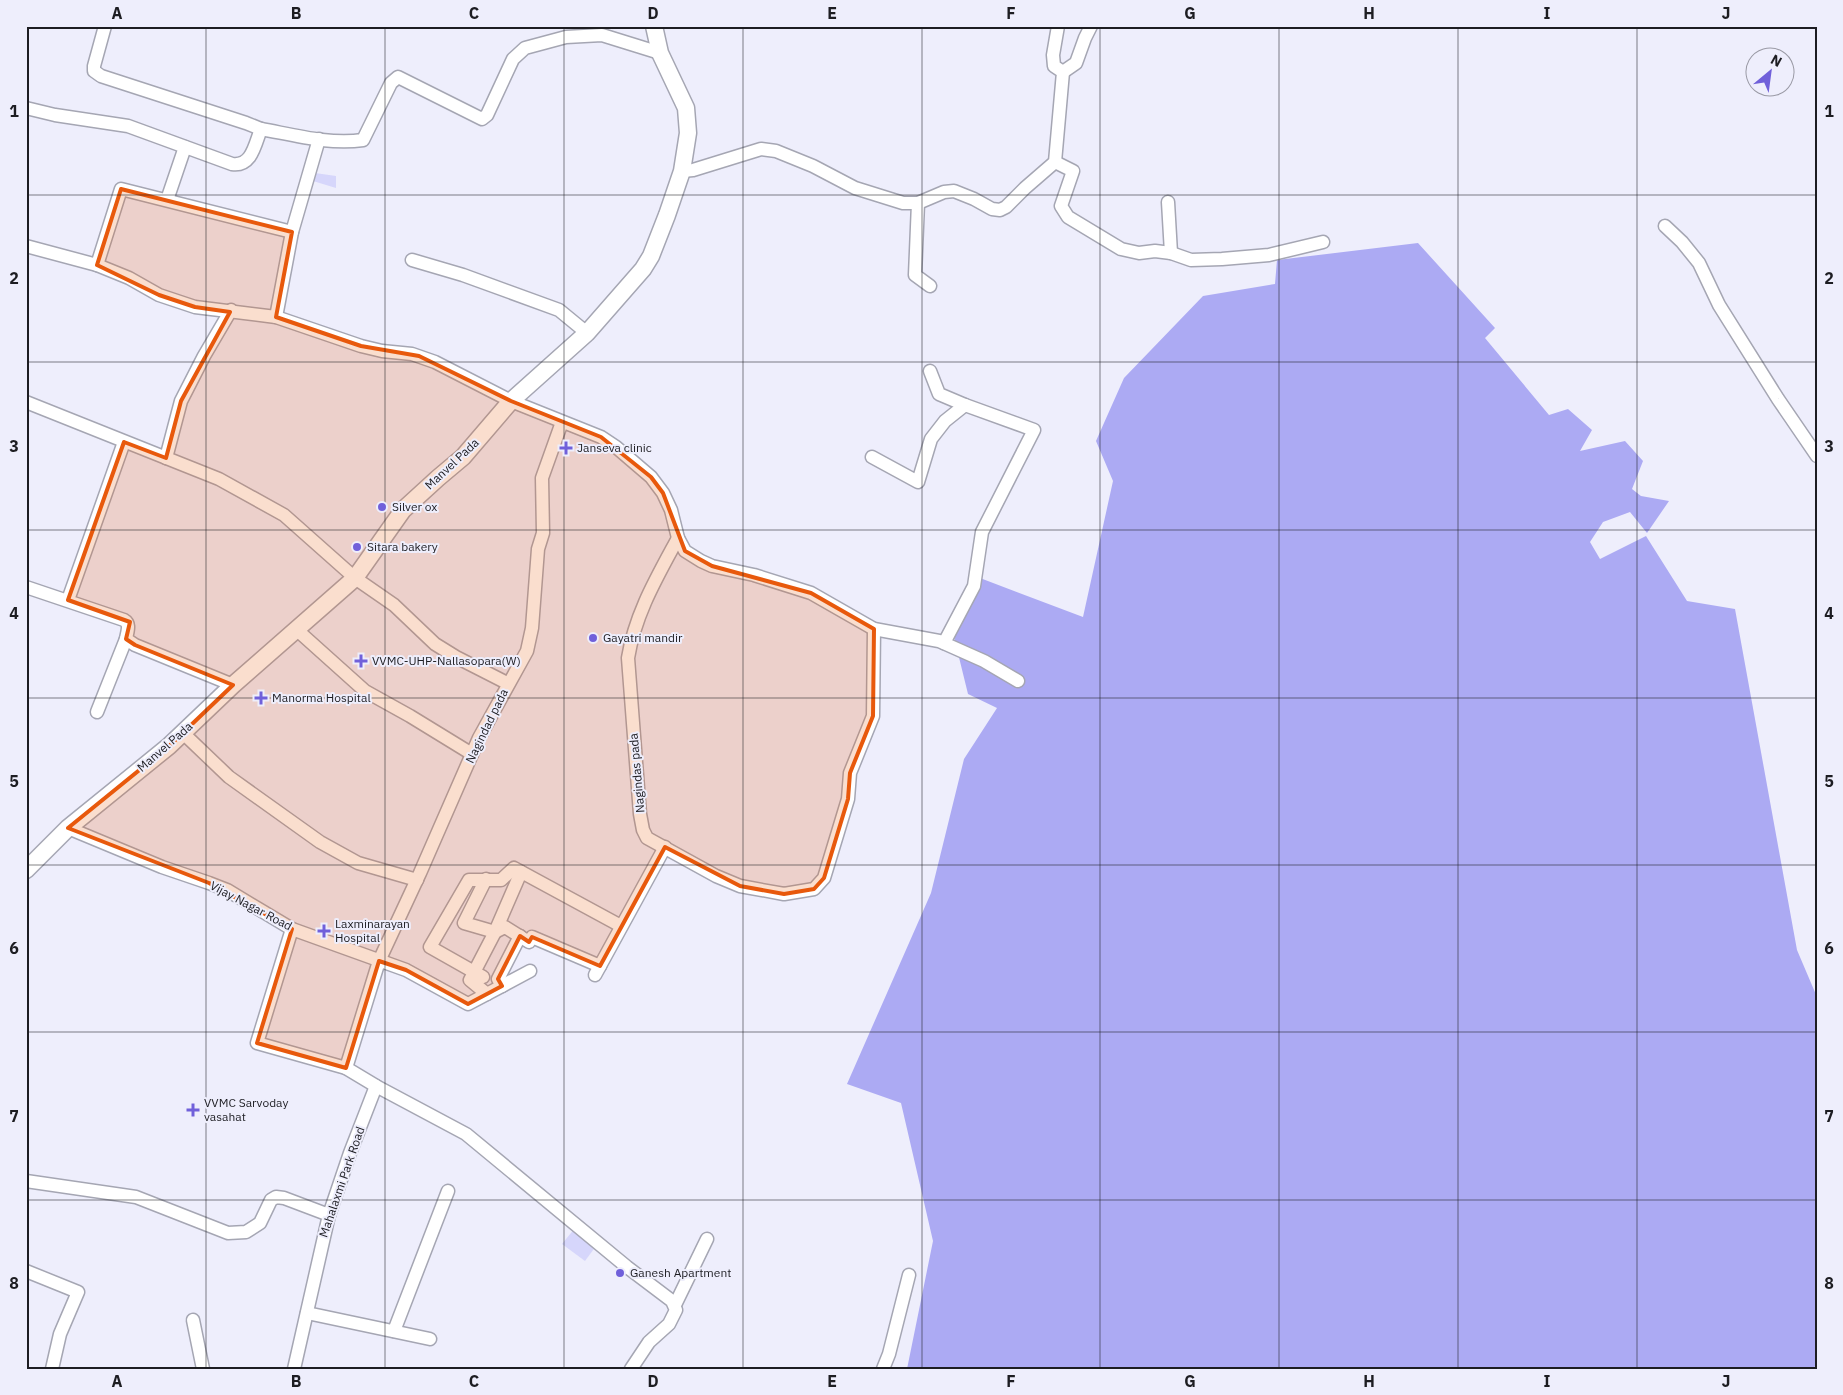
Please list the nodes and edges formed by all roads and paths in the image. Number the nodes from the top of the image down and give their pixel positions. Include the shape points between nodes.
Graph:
1 (105, 26) edge
2 (654, 26) edge
3 (1058, 26) edge
4 (1092, 26) edge
5 (660, 53) junction
6 (1063, 72) junction
7 (26, 108) edge
8 (261, 129) junction
9 (319, 139) junction
10 (185, 147) junction
11 (1055, 162) junction
12 (682, 171) junction
13 (167, 200) junction
14 (1168, 202) dead end
15 (918, 203) junction
16 (1665, 226) dead end
17 (292, 232) junction
18 (1323, 242) dead end
19 (26, 246) edge
20 (1171, 254) junction
21 (412, 260) dead end
22 (97, 265) junction
23 (930, 286) dead end
24 (231, 310) junction
25 (276, 317) junction
26 (587, 333) junction
27 (930, 371) dead end
28 (512, 401) junction
29 (26, 402) edge
30 (965, 405) junction
31 (562, 422) junction
32 (124, 442) junction
33 (1817, 456) edge
34 (872, 457) dead end
35 (166, 458) junction
36 (678, 538) junction
37 (355, 578) junction
38 (26, 587) edge
39 (68, 600) junction
40 (874, 629) junction
41 (297, 630) junction
42 (126, 638) junction
43 (944, 644) junction
44 (1018, 681) dead end
45 (508, 683) junction
46 (233, 684) junction
47 (97, 712) dead end
48 (183, 733) junction
49 (472, 754) junction
50 (68, 828) junction
51 (665, 847) junction
52 (26, 870) edge
53 (521, 872) junction
54 (486, 879) junction
55 (417, 880) junction
56 (621, 926) junction
57 (292, 929) junction
58 (495, 932) junction
59 (520, 936) junction
60 (379, 961) junction
61 (530, 971) dead end
62 (479, 974) junction
63 (502, 986) junction
64 (488, 994) junction
65 (346, 1068) junction
66 (376, 1086) junction
67 (26, 1181) edge
68 (448, 1191) dead end
69 (329, 1216) junction
70 (707, 1239) dead end
71 (26, 1271) edge
72 (910, 1275) dead end
73 (675, 1305) junction
74 (307, 1313) junction
75 (193, 1320) dead end
76 (394, 1331) junction
77 (430, 1339) dead end
78 (52, 1369) edge
79 (203, 1369) edge
80 (294, 1369) edge
81 (631, 1369) edge
82 (883, 1369) edge

1 - 8 street via 94,66 94,71 101,76
2 - 5 main road, Manvel Pada
3 - 6 street via 1054,66
4 - 6 street via 1076,63
5 - 9 street via 602,35 566,37 525,48 512,59 487,115 482,119 398,77 391,83 363,140
5 - 12 main road, Manvel Pada via 686,108 688,134
6 - 11 street
7 - 10 street via 128,126
8 - 9 street
8 - 10 street via 250,157 240,165
9 - 17 street
10 - 13 street
11 - 15 street via 1000,210 954,191
11 - 20 street via 1073,171 1061,206 1068,217 1121,249
12 - 15 street via 770,149 855,188 903,203
12 - 26 main road, Manvel Pada via 643,269
13 - 17 street
13 - 22 street via 121,189
14 - 20 street
15 - 23 street via 915,275
16 - 33 street via 1699,264 1718,305
17 - 25 street
18 - 20 street via 1268,255 1222,259 1191,260
19 - 22 street
21 - 26 street via 559,310
22 - 24 street via 159,295 195,307
24 - 25 street
24 - 35 street via 181,401
25 - 28 street via 361,346 419,356
26 - 28 main road, Manvel Pada
27 - 30 street via 939,394
28 - 31 street
28 - 37 main road, Manvel Pada via 471,449 404,510
29 - 32 street
30 - 34 street via 945,421 931,439 918,482
30 - 43 street via 1034,430 982,532 974,586
31 - 36 street via 601,437 651,477 671,510
31 - 45 street, Nagindad pada via 542,478 543,533 538,549 532,628 527,651
32 - 35 street
32 - 39 street
35 - 37 street via 220,479 284,515
36 - 40 street via 685,551 701,561 811,593
36 - 51 street, Nagindas pada via 640,611 628,658 642,830 651,841
37 - 41 main road, Manvel Pada
37 - 45 street via 394,605 435,644
38 - 39 street
39 - 42 street via 127,621
40 - 43 street via 928,638
40 - 51 street, Nagindas pada via 873,716 852,765 848,799 824,878 814,889 784,894 740,886
41 - 46 main road, Manvel Pada
41 - 49 street via 366,692
42 - 46 street via 135,645
42 - 47 street
43 - 44 street via 984,661
45 - 49 street, Nagindad pada
46 - 48 main road, Manvel Pada
48 - 50 main road, Manvel Pada
48 - 55 street via 230,777 320,842 358,863
49 - 55 street, Nagindad pada
50 - 52 main road, Manvel Pada
50 - 57 street, Vijay Nagar Road via 218,886
51 - 56 street
53 - 54 street via 514,868 500,880
53 - 56 street
53 - 58 street
54 - 58 street via 464,923
54 - 62 street via 469,880 430,947
55 - 60 street, Nagindad pada
56 - 59 street via 598,970 532,937 529,942
57 - 60 street, Vijay Nagar Road
57 - 65 street via 257,1043
58 - 59 street via 505,927
58 - 62 street
59 - 63 street via 498,979
60 - 64 street, Vijay Nagar Road via 406,970 468,1004
60 - 65 street, Nagindad pada
61 - 63 street
62 - 64 street via 470,980
63 - 64 street
65 - 66 street
66 - 69 street, Mahalaxmi Park Road
66 - 73 street via 466,1134
67 - 69 street via 136,1197 228,1233 246,1232 260,1223 271,1200 276,1197
68 - 76 street
69 - 74 street, Mahalaxmi Park Road
70 - 73 street
71 - 78 street via 78,1292 60,1334
72 - 82 street
73 - 81 street via 669,1324 649,1342
74 - 76 street
74 - 80 street, Mahalaxmi Park Road
75 - 79 street
76 - 77 street

